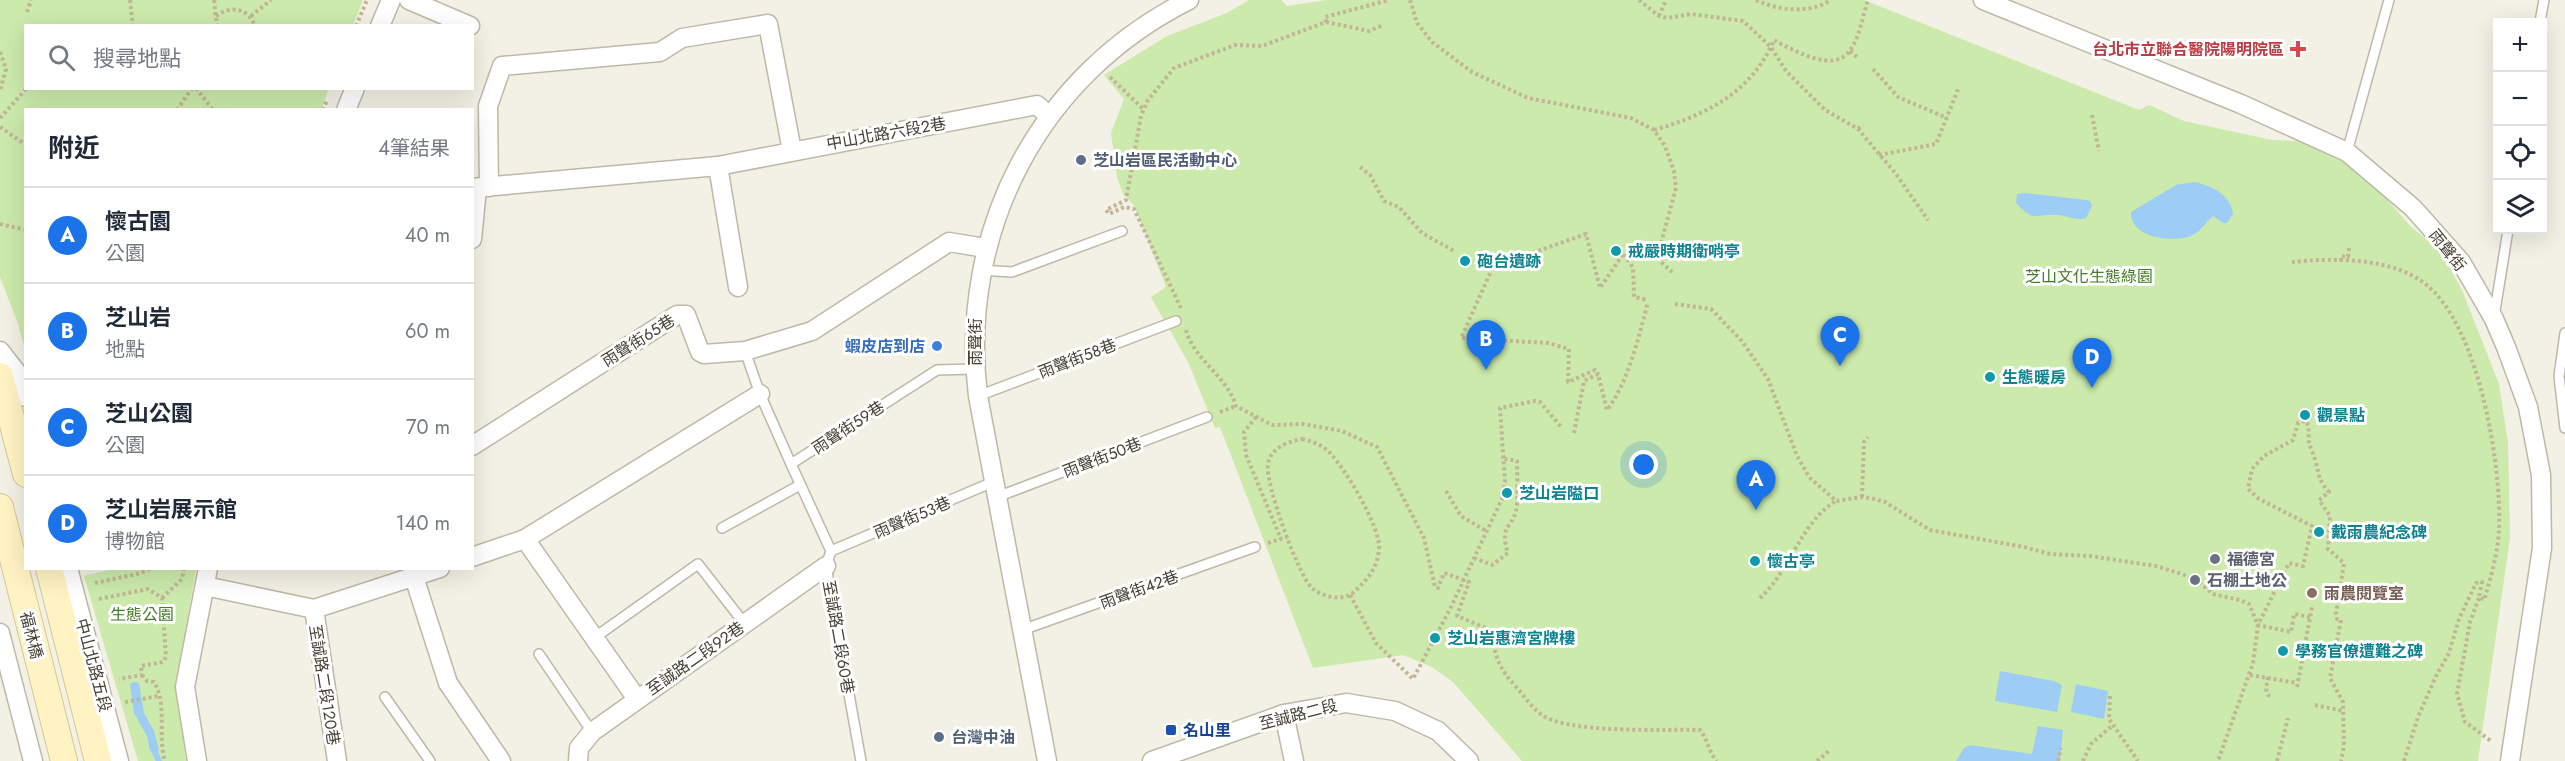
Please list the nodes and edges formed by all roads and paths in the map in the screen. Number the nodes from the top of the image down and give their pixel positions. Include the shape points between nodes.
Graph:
1 (31, 0) edge
2 (130, 0) edge
3 (214, 0) edge
4 (271, 0) edge
5 (367, 0) edge
6 (391, 0) edge
7 (409, 0) edge
8 (1189, 0) edge
9 (1389, 0) edge
10 (1410, 0) edge
11 (1639, 0) edge
12 (1666, 0) edge
13 (1756, 0) edge
14 (1831, 0) edge
15 (1868, 0) edge
16 (1983, 0) edge
17 (2389, 0) edge
18 (2544, 0) edge
19 (1160, 6) edge
20 (27, 12) dead end
21 (216, 16) junction
22 (250, 16) junction
23 (1659, 16) junction
24 (2541, 18) edge
25 (1326, 22) junction
26 (133, 24) edge
27 (217, 24) edge
28 (254, 24) edge
29 (357, 24) edge
30 (381, 24) edge
31 (465, 24) edge
32 (1383, 25) dead end
33 (1771, 47) junction
34 (1850, 51) junction
35 (0, 52) edge
36 (1858, 58) dead end
37 (1873, 69) dead end
38 (1110, 77) dead end
39 (1959, 87) dead end
40 (25, 90) edge
41 (192, 90) edge
42 (196, 90) edge
43 (354, 90) edge
44 (0, 91) edge
45 (179, 108) edge
46 (211, 108) edge
47 (347, 108) edge
48 (1144, 110) junction
49 (2092, 115) dead end
50 (1049, 117) junction
51 (0, 118) edge
52 (1947, 118) junction
53 (1863, 125) dead end
54 (0, 127) edge
55 (1858, 129) junction
56 (1654, 130) junction
57 (24, 144) edge
58 (792, 151) junction
59 (2099, 151) dead end
60 (2346, 152) junction
61 (1879, 155) junction
62 (718, 166) junction
63 (1360, 167) dead end
64 (479, 188) edge
65 (1928, 220) dead end
66 (0, 224) edge
67 (474, 224) edge
68 (24, 230) edge
69 (1122, 231) dead end
70 (2507, 234) edge
71 (2349, 248) dead end
72 (985, 249) junction
73 (1456, 252) dead end
74 (1477, 261) dead end
75 (2341, 261) junction
76 (2292, 262) dead end
77 (1493, 267) junction
78 (980, 270) junction
79 (1672, 272) dead end
80 (738, 287) dead end
81 (1675, 304) dead end
82 (1181, 307) dead end
83 (2494, 319) junction
84 (1176, 321) dead end
85 (1186, 330) dead end
86 (2565, 333) edge
87 (0, 351) edge
88 (745, 351) junction
89 (974, 369) junction
90 (1598, 374) junction
91 (0, 376) edge
92 (24, 389) edge
93 (760, 394) junction
94 (978, 396) junction
95 (1236, 406) junction
96 (1210, 416) joint
97 (1256, 417) junction
98 (1562, 428) dead end
99 (2565, 428) edge
100 (1574, 433) dead end
101 (1868, 437) dead end
102 (474, 445) edge
103 (1502, 458) junction
104 (791, 464) junction
105 (24, 466) edge
106 (800, 485) junction
107 (995, 489) junction
108 (1446, 491) dead end
109 (1862, 497) junction
110 (1836, 501) junction
111 (0, 508) edge
112 (722, 528) dead end
113 (1486, 531) junction
114 (1287, 537) junction
115 (525, 539) junction
116 (1281, 539) junction
117 (1257, 546) joint
118 (474, 556) edge
119 (1474, 558) junction
120 (829, 559) junction
121 (50, 570) edge
122 (69, 570) edge
123 (147, 570) edge
124 (184, 570) edge
125 (419, 574) edge
126 (207, 577) edge
127 (1463, 580) junction
128 (95, 583) dead end
129 (1350, 595) junction
130 (2479, 597) junction
131 (162, 598) junction
132 (1760, 598) dead end
133 (99, 599) dead end
134 (2312, 607) dead end
135 (314, 609) junction
136 (2310, 617) junction
137 (744, 623) junction
138 (2258, 625) junction
139 (1022, 630) junction
140 (0, 633) edge
141 (594, 638) junction
142 (2287, 651) dead end
143 (539, 654) dead end
144 (2303, 655) junction
145 (2334, 660) junction
146 (142, 675) junction
147 (2250, 675) junction
148 (2268, 677) junction
149 (119, 679) dead end
150 (159, 696) junction
151 (2110, 696) dead end
152 (385, 697) dead end
153 (2273, 697) dead end
154 (637, 699) junction
155 (124, 702) dead end
156 (2315, 705) dead end
157 (2343, 711) junction
158 (1284, 714) junction
159 (2288, 718) dead end
160 (2113, 725) junction
161 (592, 732) junction
162 (2492, 741) dead end
163 (2061, 748) dead end
164 (1830, 750) dead end
165 (33, 761) edge
166 (64, 761) edge
167 (98, 761) edge
168 (119, 761) edge
169 (165, 761) edge
170 (197, 761) edge
171 (337, 761) edge
172 (430, 761) edge
173 (501, 761) edge
174 (578, 761) edge
175 (861, 761) edge
176 (1047, 761) edge
177 (1152, 761) edge
178 (1294, 761) edge
179 (1469, 761) edge
180 (1717, 761) edge
181 (1817, 761) edge
182 (2058, 761) edge
183 (2083, 761) edge
184 (2138, 761) edge
185 (2218, 761) edge
186 (2277, 761) edge
187 (2341, 761) edge
188 (2404, 761) edge
189 (2510, 761) edge

1 - 20 path
2 - 26 path
3 - 21 path
4 - 22 path
5 - 29 path
6 - 30 street
7 - 31 street
8 - 19 street, 雨聲街
9 - 25 path via 1325,17
10 - 56 path via 1417,22 1432,42 1472,72 1528,98 1631,118
11 - 23 path, bridge
12 - 23 path
13 - 14 path via 1773,8 1801,10
15 - 34 path
16 - 60 street, 雨聲街 via 2241,104
17 - 60 lane
18 - 24 lane
19 - 50 street, 雨聲街 via 1086,74
21 - 22 path via 237,9
21 - 27 path
22 - 28 path
23 - 33 path, bridge via 1691,14 1743,21
25 - 32 path via 1369,31
25 - 48 path via 1262,46 1234,45 1174,68
33 - 34 path via 1774,40 1812,59 1827,60
33 - 55 path, bridge via 1786,71 1826,110
33 - 56 path via 1740,88 1709,111
34 - 36 path
35 - 44 path via 6,69
37 - 52 path via 1898,97
38 - 48 path
39 - 52 path
40 - 51 path
41 - 45 path
42 - 46 path
43 - 47 street
48 - 82 path via 1126,200 1106,210 1109,214 1124,207 1134,209
49 - 59 path
50 - 58 street, 中山北路六段2巷 via 1037,105
50 - 72 street, 雨聲街 via 1020,160
52 - 61 path via 1936,144
53 - 55 path
54 - 57 path
55 - 61 path, bridge
56 - 79 path via 1674,171 1676,188 1658,259
58 - 62 street, 中山北路六段2巷
58 - 64 street via 768,24 682,38 660,52 502,66 488,106
60 - 83 street, 雨聲街 via 2413,208 2461,262
61 - 65 path, bridge
62 - 64 street, 中山北路六段2巷
62 - 80 street
63 - 73 path via 1370,175 1384,201 1399,207 1422,233
64 - 67 street
66 - 68 path
69 - 78 lane via 1012,272
70 - 83 lane
71 - 75 path via 2348,257 2341,256
72 - 78 street, 雨聲街
72 - 88 street, 雨聲街65巷 via 949,242 812,331
74 - 77 path
75 - 76 path
75 - 130 path via 2396,269 2423,282 2444,303 2465,340 2492,441 2499,530 2484,600
77 - 90 path via 1461,338 1548,343 1569,350 1568,382 1595,370
77 - 90 path via 1586,234 1600,288 1624,253 1633,268 1634,297 1648,301 1623,382 1607,410
78 - 89 street, 雨聲街
81 - 110 path via 1711,309 1741,340 1768,379 1809,477
83 - 189 street, 雨聲街 via 2528,407 2541,475 2542,548
84 - 94 lane, 雨聲街58巷
85 - 95 path via 1189,341 1231,391
86 - 99 lane via 2559,376
87 - 92 street via 21,378
88 - 93 lane, 雨聲街59巷
88 - 102 street, 雨聲街65巷 via 700,352 686,315 677,315
89 - 94 street, 雨聲街
89 - 104 lane, 雨聲街59巷 via 937,370
90 - 100 path via 1584,381
91 - 105 main road
93 - 104 lane, 雨聲街59巷
93 - 115 street
94 - 107 street, 雨聲街
95 - 96 path
95 - 97 path
96 - 107 lane, 雨聲街50巷
97 - 116 path via 1244,432 1246,455
97 - 127 path via 1272,425 1304,424 1342,431 1377,447 1424,538 1435,587 1438,588 1444,573
98 - 103 path via 1540,402 1500,408
101 - 109 path via 1864,442
103 - 113 path via 1502,499
103 - 119 path via 1517,461 1517,504 1503,539 1508,553 1492,565
104 - 106 lane, 至誠路二段60巷
106 - 112 lane
106 - 120 lane, 至誠路二段60巷
107 - 120 lane, 雨聲街53巷
107 - 139 street, 雨聲街
108 - 113 path via 1461,516
109 - 110 path
109 - 138 path via 1886,502 1930,530 2050,554 2117,559 2182,574 2213,594 2248,604
110 - 132 path via 1817,515 1777,580
111 - 166 main road, 福林橋
113 - 119 path
114 - 116 path
114 - 129 path via 1310,587 1326,597
114 - 129 path via 1268,484 1268,463 1277,448 1288,442 1316,442 1329,452 1363,502 1377,532 1380,548 1375,568
115 - 118 street
115 - 141 street
116 - 117 path
117 - 139 lane, 雨聲街42巷
119 - 127 path
120 - 137 street, 至誠路二段92巷
120 - 175 lane, 至誠路二段60巷
121 - 167 main road, 福林橋
122 - 168 street, 中山北路五段
123 - 128 path
124 - 131 path via 182,579
125 - 135 street
125 - 173 street via 448,683
126 - 135 street
126 - 170 street via 185,687
127 - 129 path via 1413,679 1376,643
127 - 180 path via 1469,582 1457,616 1493,631 1494,653 1507,677 1541,714 1554,722 1578,727 1700,730
130 - 162 path via 2470,622 2457,694 2465,722
130 - 188 path via 2482,582 2476,583 2459,620
131 - 133 path via 148,590
131 - 146 path via 165,657 163,662 141,666
134 - 136 path
135 - 171 street, 至誠路二段120巷
136 - 138 path via 2294,614 2290,632
136 - 144 path
137 - 141 lane via 698,564
137 - 154 street, 至誠路二段92巷
138 - 145 path via 2289,562 2303,566 2312,526 2259,499 2248,489 2252,469 2264,456 2294,440 2298,423 2305,422 2309,426 2307,443 2316,462 2318,479 2329,492 2319,500 2330,516 2328,549 2344,563
138 - 147 path
139 - 176 street, 雨聲街
140 - 165 street
141 - 154 street
142 - 144 path
143 - 161 lane
144 - 145 path
144 - 148 path via 2297,685
145 - 157 path via 2330,678 2343,702
146 - 149 path
146 - 150 path via 154,682
147 - 148 path
147 - 185 path
148 - 153 path via 2266,689
150 - 155 path
150 - 169 path
151 - 160 path via 2109,719
152 - 172 lane
154 - 161 street, 至誠路二段92巷
156 - 157 path
157 - 187 path
158 - 177 street, 至誠路二段
158 - 178 street
158 - 179 street, 至誠路二段 via 1346,703 1395,711 1438,731
159 - 186 path
160 - 183 path via 2091,744
160 - 184 path
161 - 174 street, 至誠路二段92巷 via 579,748
163 - 182 path
164 - 181 path

